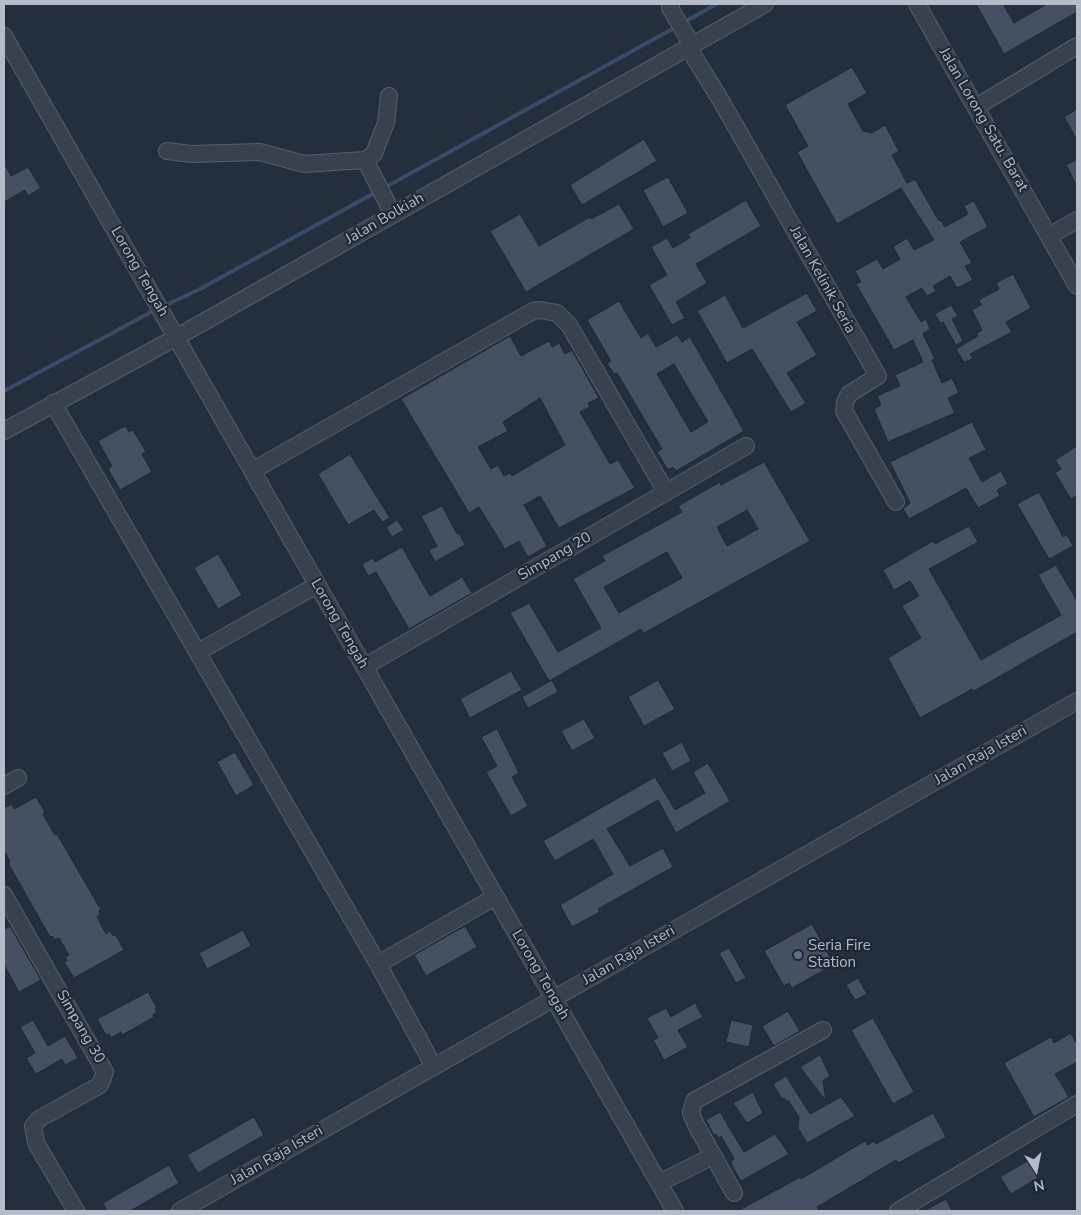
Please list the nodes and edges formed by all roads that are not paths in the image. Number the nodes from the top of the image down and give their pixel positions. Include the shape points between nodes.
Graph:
1 (671, 4) edge
2 (765, 4) edge
3 (917, 4) edge
4 (4, 36) edge
5 (686, 36) junction
6 (1077, 46) edge
7 (389, 96) dead end
8 (976, 107) junction
9 (167, 151) dead end
10 (365, 160) junction
11 (394, 214) junction
12 (1077, 220) edge
13 (1049, 236) junction
14 (1077, 286) edge
15 (178, 337) junction
16 (53, 403) junction
17 (4, 431) edge
18 (746, 446) dead end
19 (252, 471) junction
20 (666, 492) junction
21 (896, 502) dead end
22 (317, 585) junction
23 (198, 652) junction
24 (364, 667) junction
25 (1077, 701) edge
26 (4, 895) edge
27 (495, 897) junction
28 (378, 964) junction
29 (554, 999) junction
30 (823, 1030) dead end
31 (434, 1067) junction
32 (1077, 1104) edge
33 (713, 1156) junction
34 (659, 1183) junction
35 (734, 1193) dead end
36 (76, 1211) edge
37 (180, 1211) edge
38 (675, 1211) edge
39 (898, 1211) edge

1 - 5 street via 670,8
2 - 5 street, Jalan Bolkiah
3 - 8 street, Jalan Lorong Satu. Barat
4 - 15 street, Lorong Tengah
5 - 11 street, Jalan Bolkiah
5 - 21 street, Jalan Kelinik Seria via 878,376 849,394 844,411
6 - 8 street
7 - 10 street via 386,123 374,154
8 - 13 street, Jalan Lorong Satu. Barat
9 - 10 street via 191,154 260,152 304,164
10 - 11 street
11 - 15 street, Jalan Bolkiah
12 - 13 street
13 - 14 street, Jalan Lorong Satu. Barat
15 - 16 street, Jalan Bolkiah
15 - 19 street, Lorong Tengah
16 - 17 street, Jalan Bolkiah
16 - 23 street
18 - 20 street, Simpang 20
19 - 20 street via 533,311 541,310 557,313 569,325
19 - 22 street, Lorong Tengah
20 - 24 street, Simpang 20
22 - 23 street
22 - 24 street, Lorong Tengah
23 - 28 street
24 - 27 street, Lorong Tengah
25 - 29 street, Jalan Raja Isteri
26 - 36 street, Simpang 30 via 105,1072 100,1085 33,1126 36,1143
27 - 28 street
27 - 29 street, Lorong Tengah
28 - 31 street
29 - 31 street, Jalan Raja Isteri
29 - 34 street, Lorong Tengah
30 - 33 street via 694,1101 691,1113
31 - 37 street, Jalan Raja Isteri
32 - 39 street
33 - 34 street
33 - 35 street
34 - 38 street, Lorong Tengah

